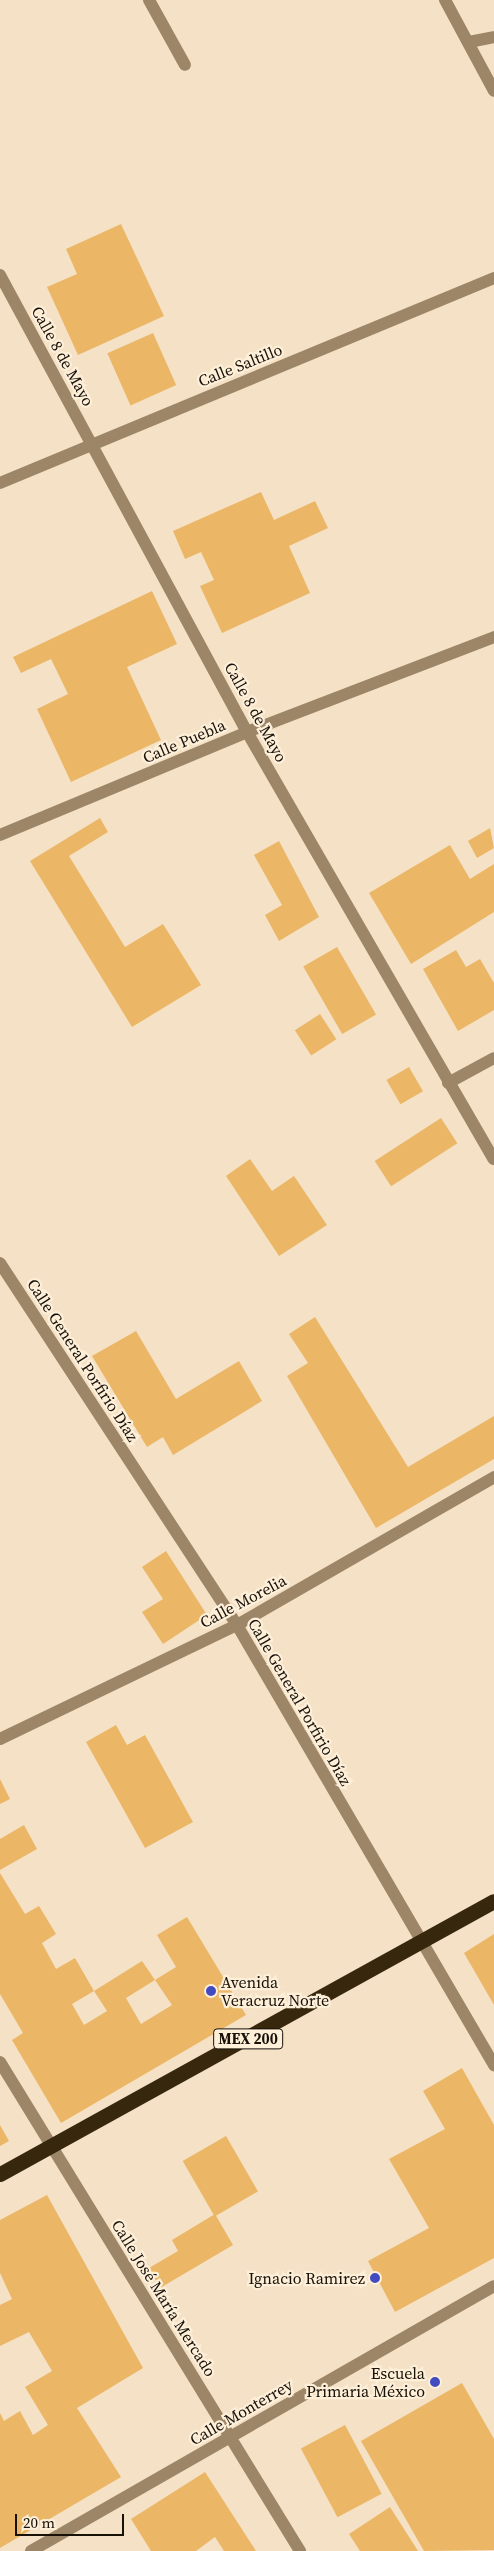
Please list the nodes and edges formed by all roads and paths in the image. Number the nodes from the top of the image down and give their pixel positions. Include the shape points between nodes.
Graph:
1 (149, 0) edge
2 (445, 0) edge
3 (494, 37) edge
4 (468, 42) junction
5 (185, 66) dead end
6 (494, 91) edge
7 (0, 274) edge
8 (494, 278) edge
9 (92, 443) junction
10 (0, 483) edge
11 (494, 637) edge
12 (247, 732) junction
13 (0, 835) edge
14 (494, 1058) edge
15 (448, 1084) junction
16 (494, 1159) edge
17 (0, 1263) edge
18 (494, 1477) edge
19 (237, 1625) junction
20 (0, 1739) edge
21 (494, 1900) edge
22 (423, 1943) junction
23 (0, 2062) edge
24 (494, 2065) edge
25 (52, 2147) junction
26 (0, 2174) edge
27 (494, 2286) edge
28 (230, 2437) junction
29 (31, 2551) edge
30 (300, 2551) edge

1 - 5 street
2 - 4 street
3 - 4 street
4 - 6 street
7 - 9 street, Calle 8 de Mayo
8 - 9 street, Calle Saltillo
9 - 10 street, Calle Saltillo
9 - 12 street, Calle 8 de Mayo
11 - 12 street, Calle Puebla
12 - 13 street, Calle Puebla
12 - 15 street, Calle 8 de Mayo
14 - 15 street
15 - 16 street, Calle 8 de Mayo
17 - 19 street, Calle General Porfirio Díaz
18 - 19 street, Calle Morelia
19 - 20 street, Calle Morelia
19 - 22 street, Calle General Porfirio Díaz
21 - 22 highway, MEX 200
22 - 24 street, Calle General Porfirio Díaz
22 - 25 highway, MEX 200
23 - 25 street, Calle José María Mercado
25 - 26 highway, MEX 200
25 - 28 street, Calle José María Mercado
27 - 28 street, Calle Monterrey
28 - 29 street, Calle Monterrey
28 - 30 street, Calle José María Mercado

